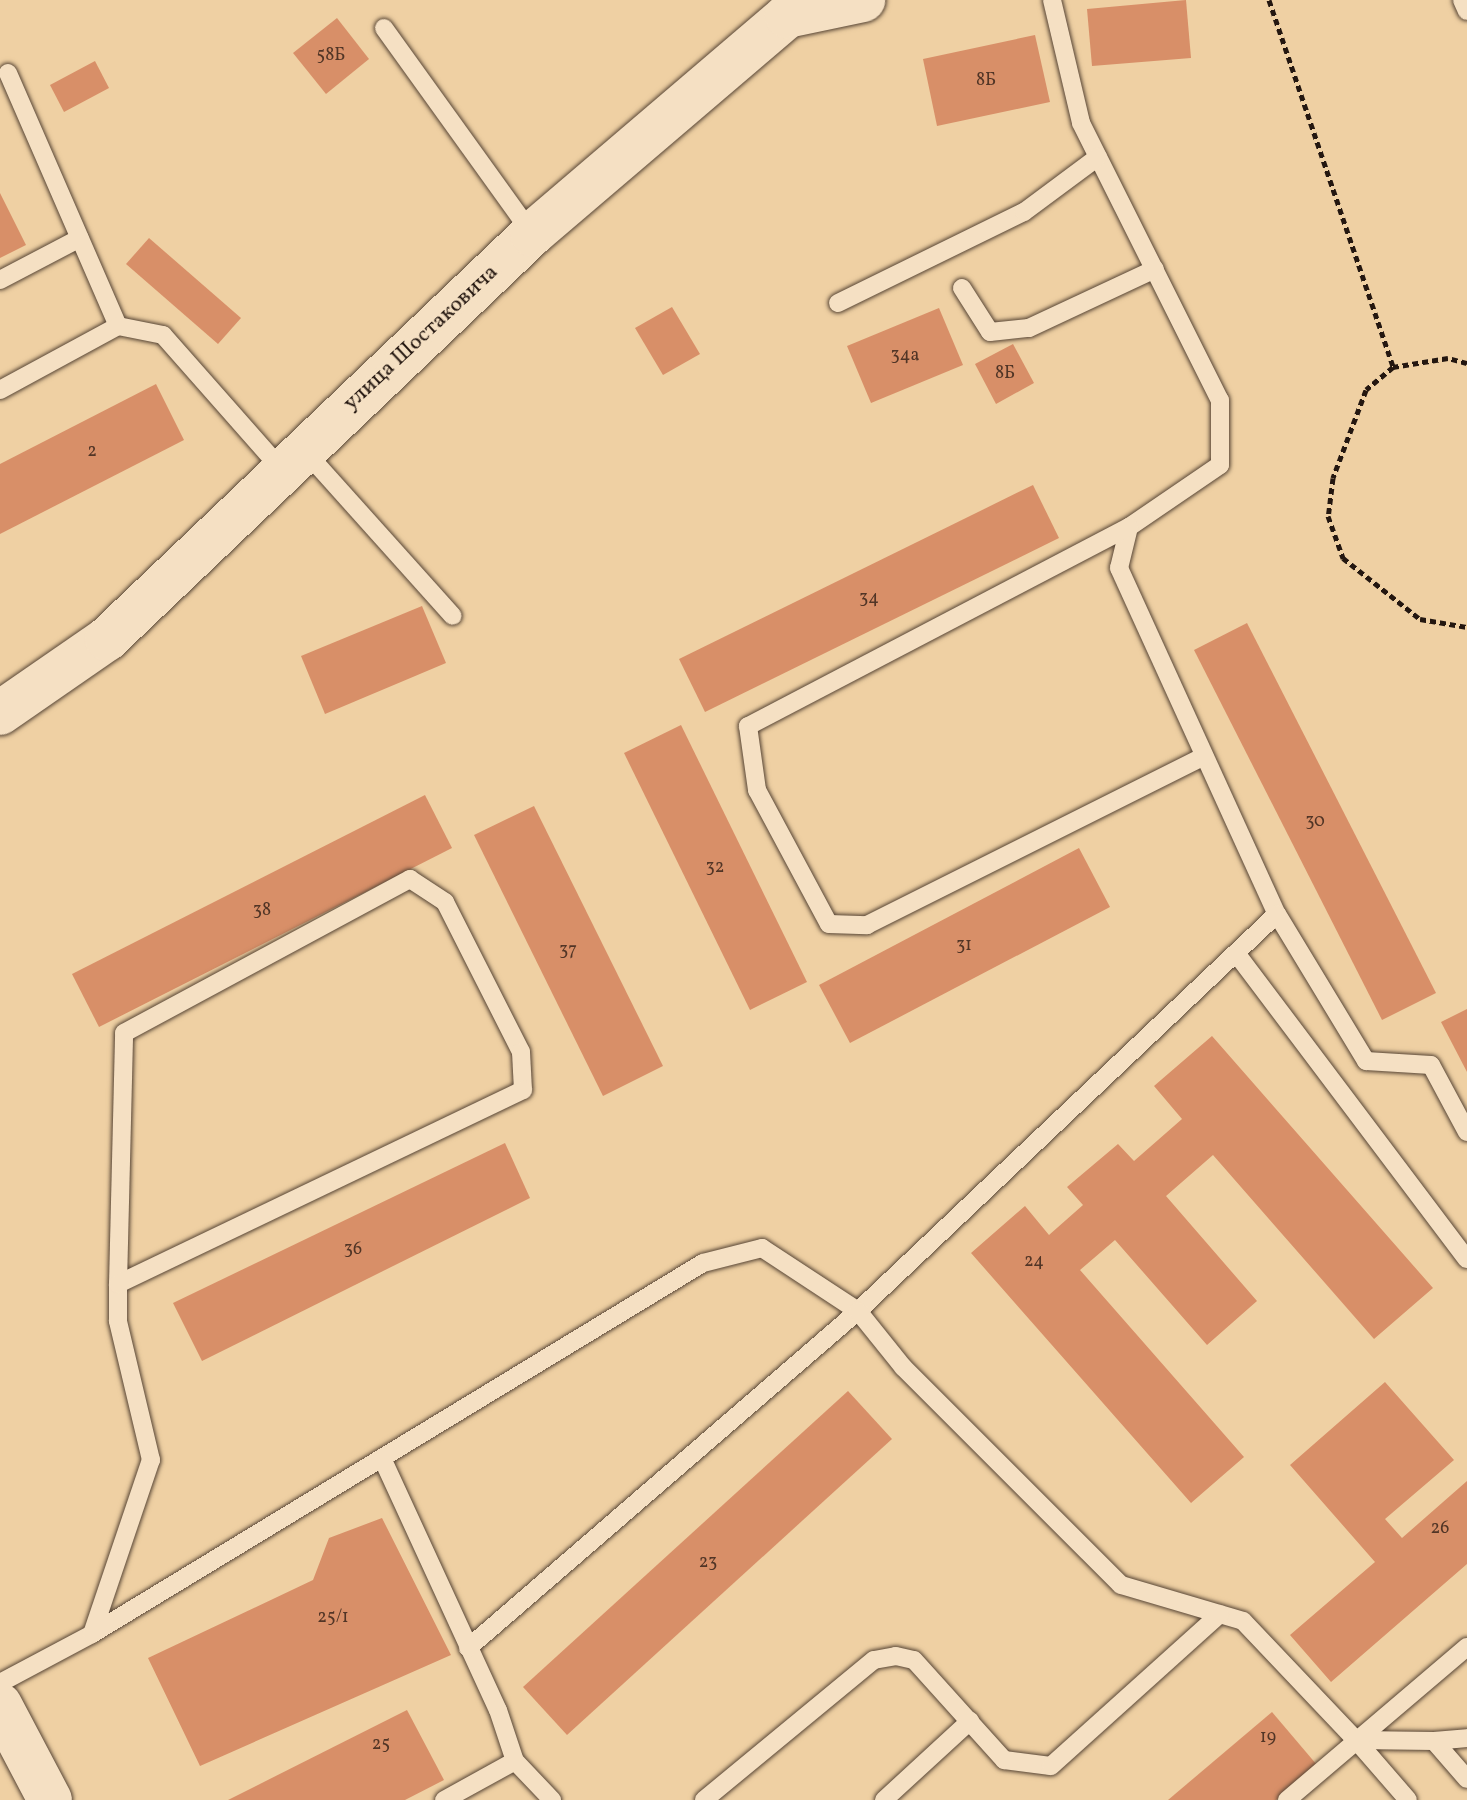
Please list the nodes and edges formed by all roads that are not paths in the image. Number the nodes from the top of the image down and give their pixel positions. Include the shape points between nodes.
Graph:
1 (863, 0) edge
2 (1052, 0) edge
3 (1462, 0) edge
4 (1467, 11) edge
5 (384, 28) dead end
6 (8, 73) dead end
7 (1098, 157) junction
8 (532, 234) junction
9 (80, 238) junction
10 (1155, 269) junction
11 (0, 280) edge
12 (962, 288) dead end
13 (838, 303) dead end
14 (118, 326) junction
15 (0, 390) edge
16 (293, 460) junction
17 (1129, 527) junction
18 (453, 616) dead end
19 (0, 713) edge
20 (1204, 756) junction
21 (1277, 914) junction
22 (1236, 953) junction
23 (1467, 1132) edge
24 (1467, 1259) edge
25 (118, 1284) junction
26 (858, 1311) junction
27 (382, 1458) junction
28 (1220, 1614) junction
29 (92, 1634) junction
30 (1467, 1647) edge
31 (468, 1648) junction
32 (0, 1683) edge
33 (0, 1705) edge
34 (970, 1721) junction
35 (1467, 1738) edge
36 (1356, 1740) junction
37 (1434, 1741) junction
38 (515, 1761) junction
39 (1467, 1779) edge
40 (50, 1800) edge
41 (444, 1800) edge
42 (552, 1800) edge
43 (704, 1800) edge
44 (884, 1800) edge
45 (1287, 1800) edge
46 (1408, 1800) edge

1 - 8 street, улица Шостаковича via 787,16
2 - 7 lane via 1081,123
3 - 4 lane
5 - 8 lane
6 - 9 lane
7 - 10 lane
7 - 13 lane via 1024,212
8 - 16 street, улица Шостаковича
9 - 11 lane
9 - 14 lane
10 - 12 lane via 1016,329 990,332
10 - 17 lane via 1220,400 1220,465
14 - 15 lane
14 - 16 lane via 163,335
16 - 18 lane
16 - 19 street, улица Шостаковича via 107,639
17 - 20 lane via 1119,568
17 - 20 lane via 748,726 757,790 829,924 867,925
20 - 21 lane
21 - 22 lane
21 - 23 lane via 1366,1061 1431,1065
22 - 24 lane
22 - 26 lane
25 - 25 lane via 124,1033 410,879 445,902 521,1052 523,1090
25 - 29 lane via 118,1321 151,1460
26 - 27 lane via 762,1248 703,1263
26 - 28 lane via 903,1367 1121,1585
26 - 31 lane
27 - 29 lane
27 - 31 lane
28 - 34 lane via 1051,1766 1004,1760
28 - 36 lane via 1243,1621
29 - 32 lane
30 - 36 lane
31 - 38 lane
33 - 40 street
34 - 43 lane via 914,1660 874,1660
34 - 44 lane
35 - 37 lane
36 - 37 lane
36 - 45 lane
36 - 46 lane
37 - 39 lane
38 - 41 lane
38 - 42 lane

